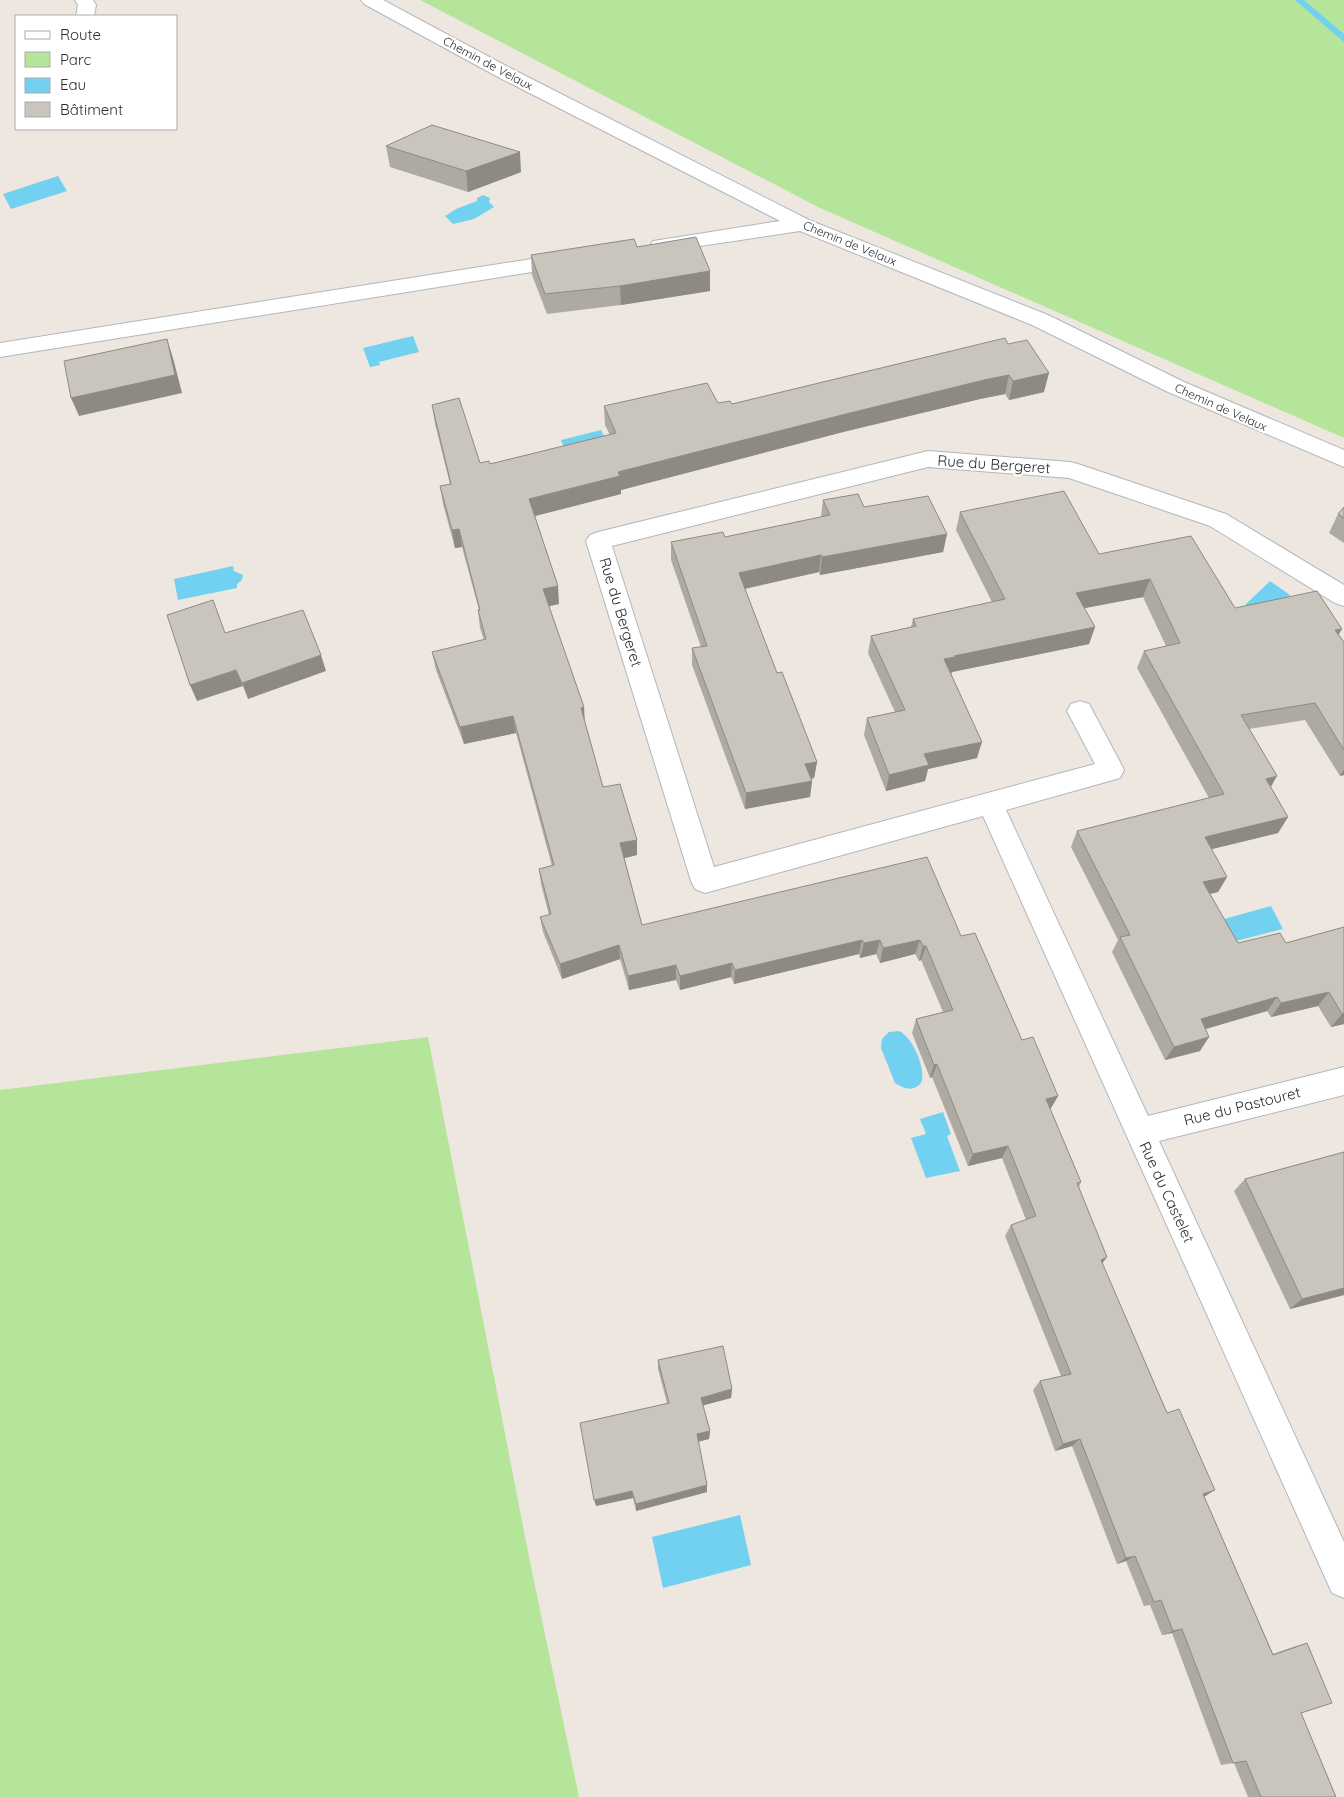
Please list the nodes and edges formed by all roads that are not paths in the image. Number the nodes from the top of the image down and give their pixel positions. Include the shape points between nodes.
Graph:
1 (84, 0) edge
2 (370, 0) edge
3 (86, 15) edge
4 (802, 224) junction
5 (646, 248) edge
6 (587, 258) edge
7 (0, 350) edge
8 (1344, 459) edge
9 (1344, 597) edge
10 (1080, 712) dead end
11 (990, 802) junction
12 (1344, 1081) edge
13 (1139, 1132) junction
14 (1344, 1581) edge

1 - 3 street
2 - 4 street, Chemin de Velaux via 505,74
4 - 5 street
4 - 8 street, Chemin de Velaux via 1040,320 1176,387
6 - 7 street
9 - 11 street, Rue du Bergeret via 1218,520 1070,470 928,460 598,541 706,882
10 - 11 street, Rue du Bergeret via 1111,770
11 - 13 street, Rue du Castelet
12 - 13 street, Rue du Pastouret
13 - 14 street, Rue du Castelet

